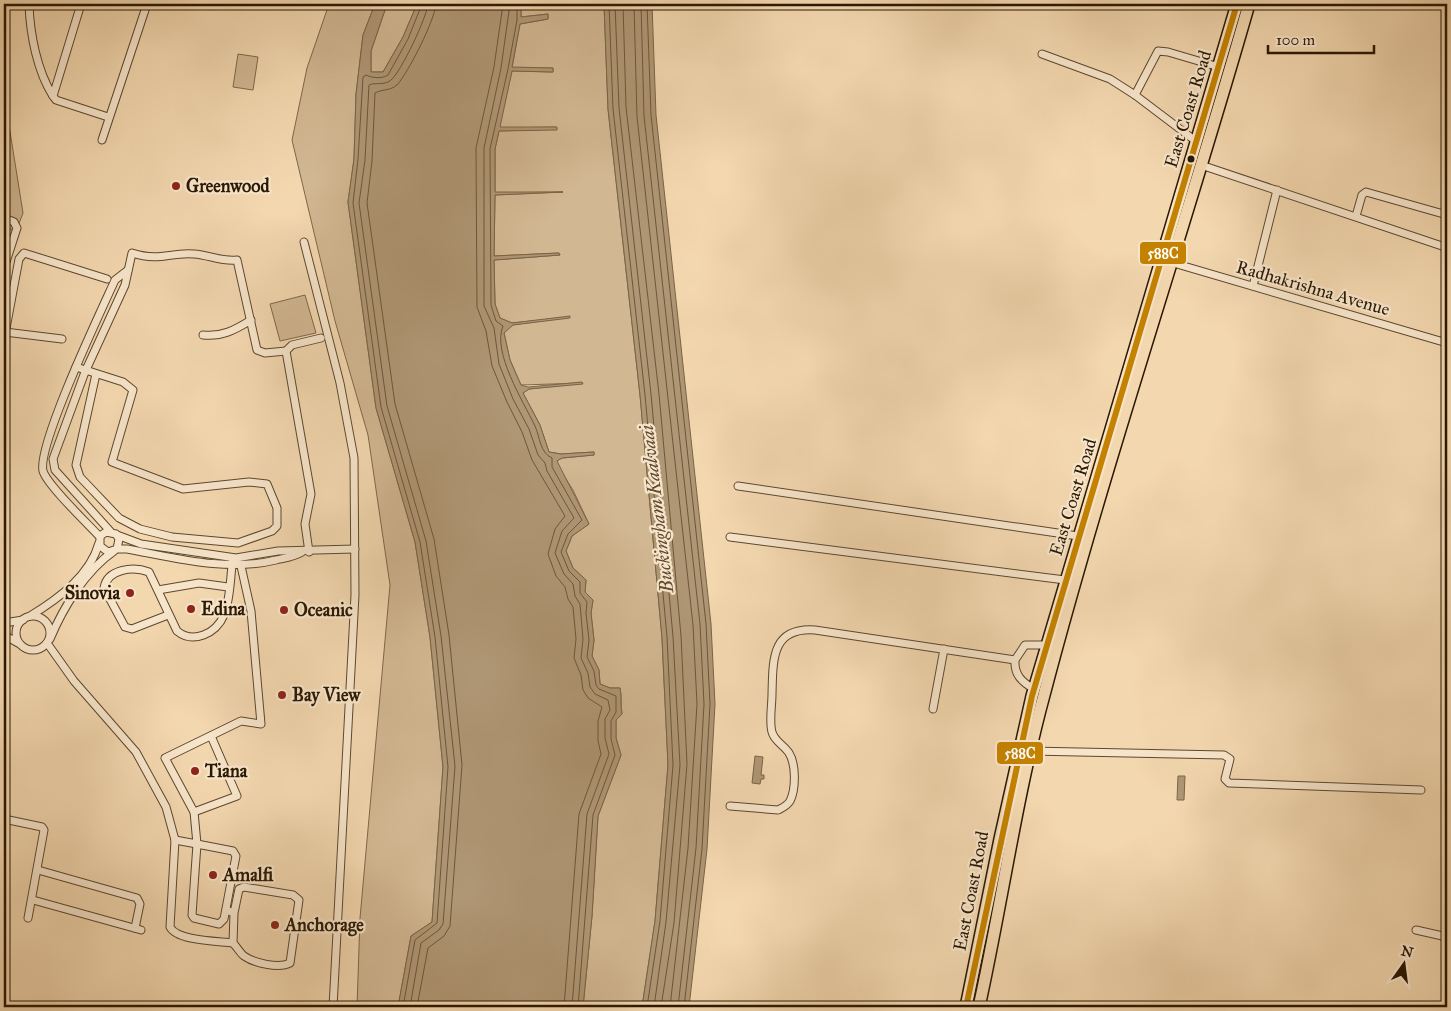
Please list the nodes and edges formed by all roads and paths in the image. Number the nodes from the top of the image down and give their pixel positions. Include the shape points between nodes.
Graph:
1 (29, 4) edge
2 (81, 4) edge
3 (147, 4) edge
4 (1237, 4) edge
5 (1249, 4) edge
6 (1042, 54) dead end
7 (1219, 67) junction
8 (1135, 95) junction
9 (53, 96) junction
10 (108, 117) junction
11 (102, 140) dead end
12 (1197, 142) junction
13 (1201, 165) junction
14 (1276, 190) junction
15 (1447, 215) edge
16 (1356, 216) junction
17 (4, 218) edge
18 (304, 242) dead end
19 (1442, 246) dead end
20 (1170, 262) junction
21 (4, 268) edge
22 (128, 270) junction
23 (107, 279) dead end
24 (1253, 286) junction
25 (5, 316) edge
26 (251, 320) junction
27 (4, 335) edge
28 (203, 335) dead end
29 (62, 338) dead end
30 (322, 338) dead end
31 (1447, 343) edge
32 (286, 351) junction
33 (76, 367) junction
34 (85, 372) junction
35 (96, 374) junction
36 (738, 486) dead end
37 (88, 507) junction
38 (79, 514) junction
39 (113, 533) junction
40 (730, 536) dead end
41 (1078, 536) junction
42 (99, 540) junction
43 (355, 549) junction
44 (116, 550) junction
45 (306, 552) junction
46 (232, 562) junction
47 (241, 566) junction
48 (1065, 580) junction
49 (228, 587) junction
50 (158, 590) junction
51 (168, 615) junction
52 (27, 618) junction
53 (4, 623) edge
54 (4, 635) edge
55 (48, 641) junction
56 (20, 645) junction
57 (1047, 645) junction
58 (944, 649) junction
59 (1015, 660) junction
60 (1034, 690) junction
61 (933, 709) dead end
62 (211, 736) junction
63 (1030, 751) junction
64 (1421, 790) dead end
65 (730, 806) dead end
66 (194, 812) junction
67 (4, 819) edge
68 (175, 840) junction
69 (197, 844) junction
70 (38, 870) junction
71 (33, 900) junction
72 (226, 910) junction
73 (234, 913) junction
74 (28, 918) dead end
75 (1416, 930) dead end
76 (1447, 937) edge
77 (234, 943) junction
78 (333, 1007) edge
79 (966, 1007) edge
80 (979, 1007) edge

1 - 9 street via 30,25 46,85
2 - 9 street
3 - 10 street
4 - 7 main road, East Coast Road
5 - 13 main road, East Coast Road
6 - 8 street via 1110,79
7 - 8 street via 1158,51
7 - 12 main road, East Coast Road
8 - 12 street
9 - 10 street via 56,100
10 - 11 street
12 - 41 main road, East Coast Road
13 - 14 street
13 - 20 main road, East Coast Road
14 - 16 street
14 - 24 street
15 - 16 street via 1366,192 1362,195
16 - 19 street
17 - 21 street via 14,222 17,228
18 - 43 street via 340,383 354,458
20 - 24 street, Radhakrishna Avenue
20 - 63 main road, East Coast Road via 1076,580
22 - 26 street via 132,253 155,258 192,254 224,261 237,260
22 - 33 street via 115,280
22 - 34 street via 125,285
23 - 25 street via 24,253 19,259
24 - 31 street, Radhakrishna Avenue
25 - 27 street
26 - 28 street via 226,333
26 - 32 street via 257,350 265,353
27 - 29 street
30 - 32 street via 292,345
32 - 45 street via 310,494 305,524
33 - 34 street
33 - 38 street via 51,430 43,463 45,475
34 - 35 street
34 - 37 street via 54,453 53,465
35 - 35 street via 76,465 86,484 119,518 140,530 172,537 238,543 277,526 277,508 267,484 249,482 183,489 112,462 133,390 124,382
36 - 41 street
37 - 38 street
37 - 39 street
38 - 42 street
39 - 42 street
39 - 44 street via 120,543
39 - 46 street via 141,544
40 - 48 street
41 - 48 main road, East Coast Road
42 - 44 street via 104,551
42 - 52 street via 93,559 78,578
43 - 45 street
43 - 78 street
44 - 46 street
44 - 55 street via 98,565 78,590
45 - 46 street via 278,551
45 - 47 street
46 - 47 street
46 - 49 street
47 - 62 street via 251,612 261,724 241,721
48 - 57 main road, East Coast Road
49 - 50 street via 199,583
49 - 51 street via 224,615 207,634 192,639 184,637
50 - 51 street
50 - 51 street via 151,574 134,568 112,574 104,588 125,627 132,628
52 - 53 street
52 - 55 street via 38,617 45,621 50,629
52 - 56 street via 17,629
54 - 56 street
55 - 56 street via 33,650
55 - 68 street via 74,681 136,752 166,807
57 - 59 street via 1025,645
57 - 60 main road, East Coast Road
58 - 59 street
58 - 61 street
58 - 65 street via 815,630 795,630 787,634 777,649 773,664 771,728 774,739 790,755 794,776 791,799 778,810
59 - 60 street via 1017,675
60 - 79 main road, East Coast Road
62 - 66 street via 237,796
62 - 66 street via 165,758
63 - 64 street via 1224,755 1230,759 1225,779 1229,782
63 - 80 main road, East Coast Road
66 - 69 street
67 - 70 street via 42,827 44,836
68 - 69 street
68 - 77 street via 172,932 180,936
69 - 72 street via 235,853
69 - 72 street via 192,915 219,924
70 - 71 street
70 - 71 street via 137,898 140,904 138,929
71 - 74 street
72 - 73 street
73 - 77 street
73 - 77 street via 239,889 244,887 294,895 299,900 290,963 276,966 258,962 243,956
75 - 76 street

